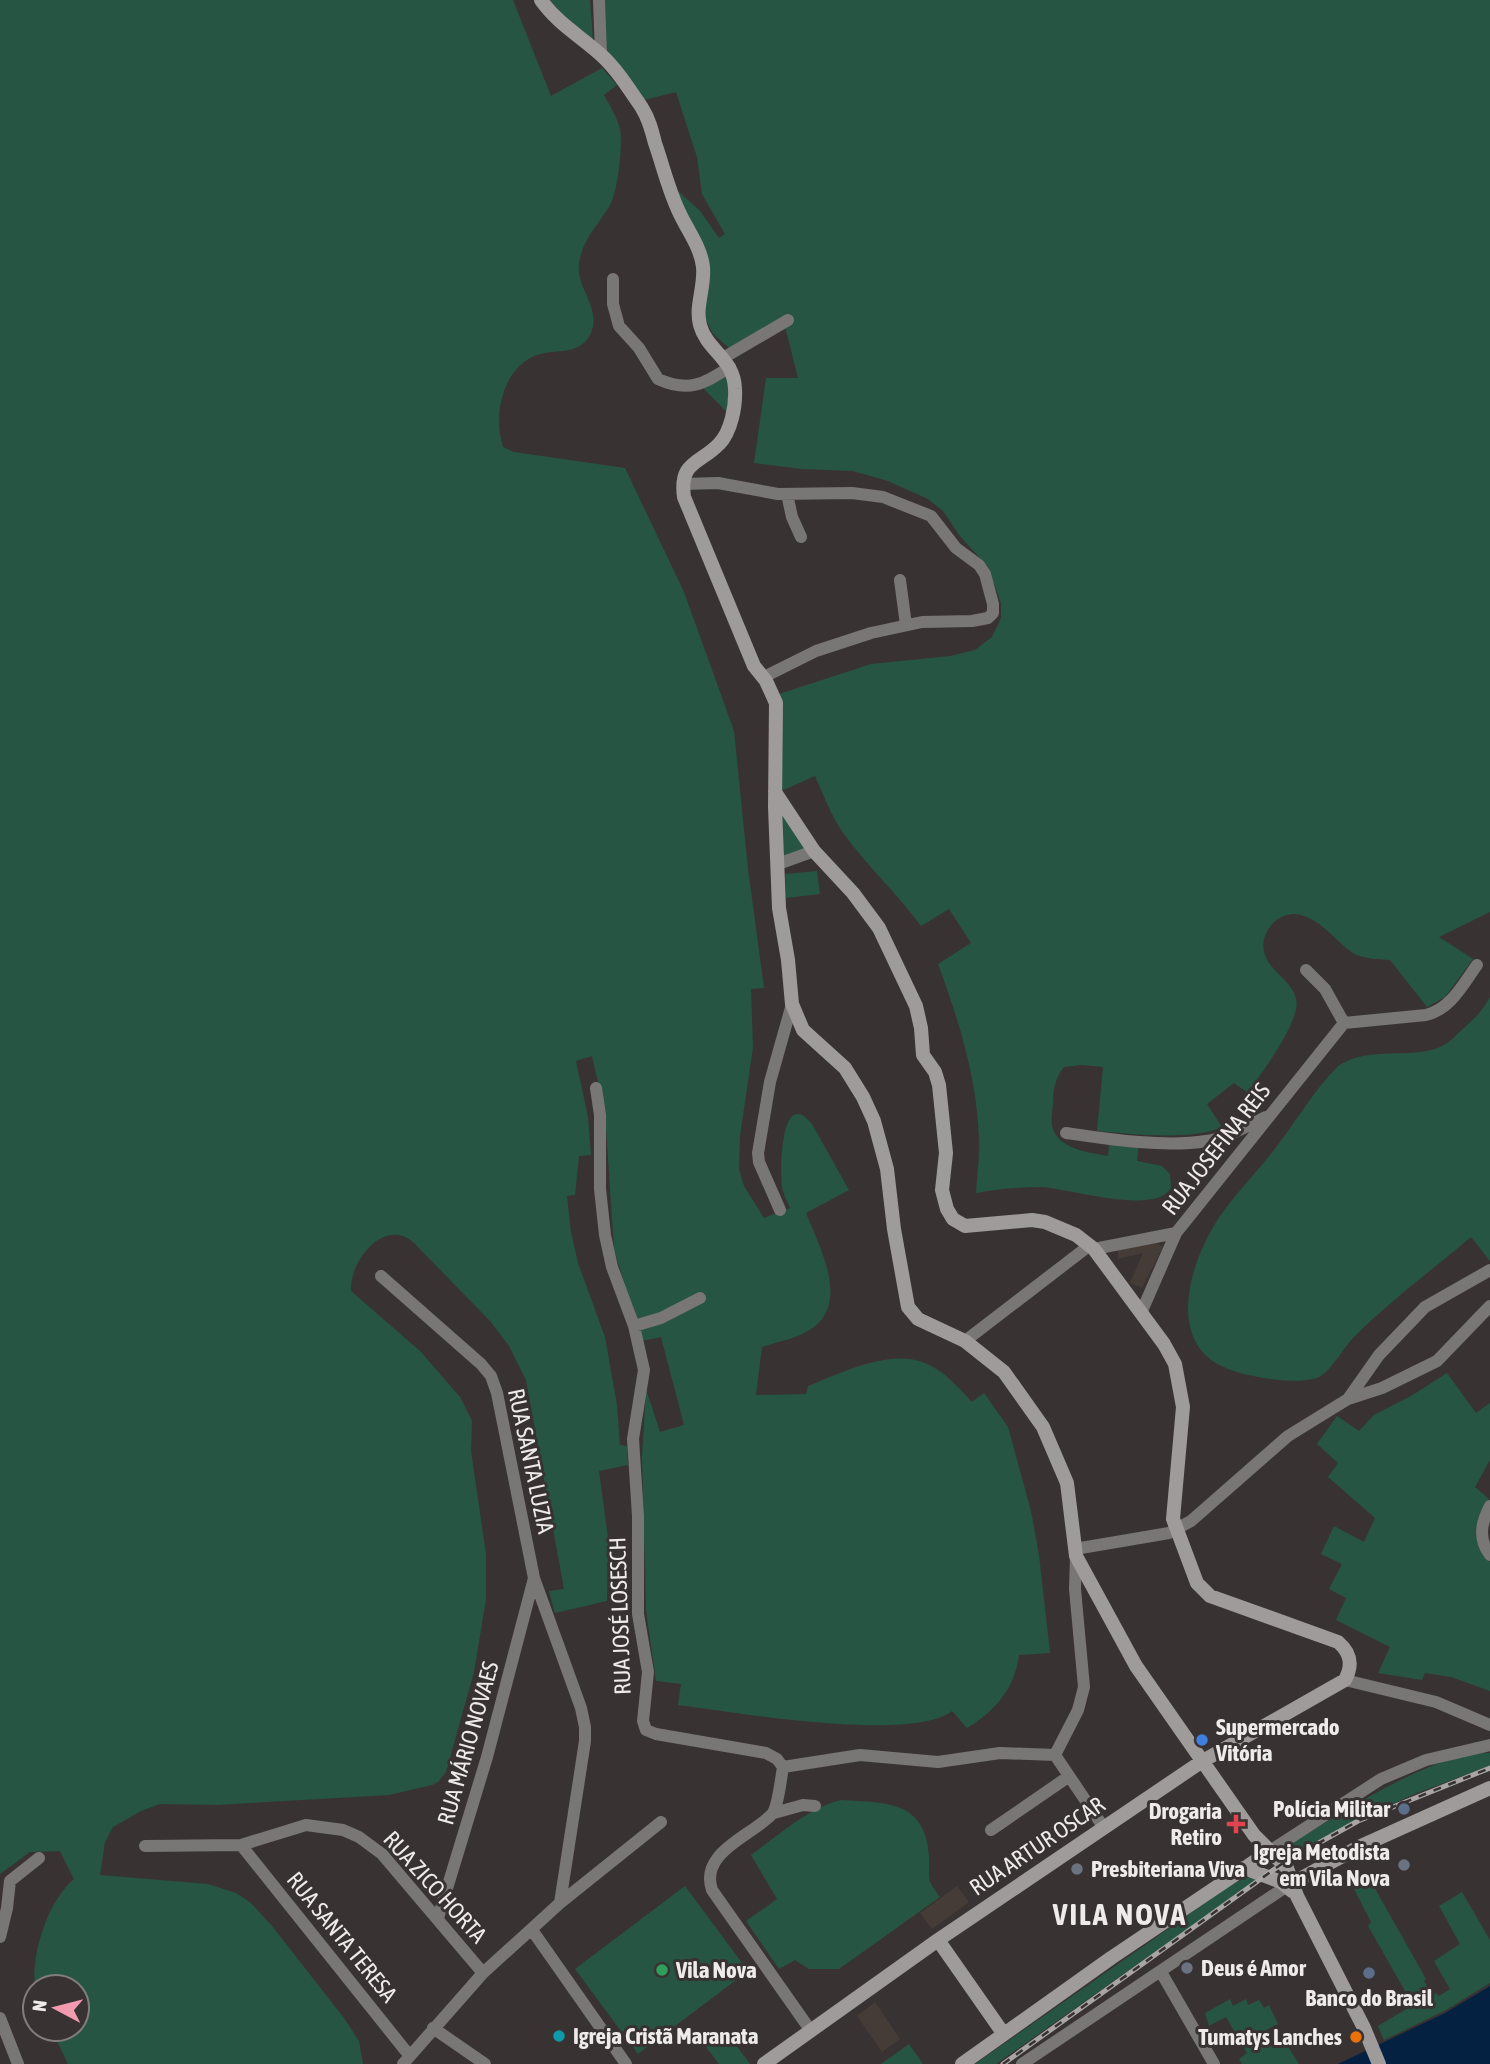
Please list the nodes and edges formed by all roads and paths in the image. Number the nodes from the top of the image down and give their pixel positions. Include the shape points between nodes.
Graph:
1 (541, 0) edge
2 (599, 0) edge
3 (604, 58) junction
4 (612, 279) dead end
5 (788, 320) dead end
6 (726, 362) junction
7 (683, 484) junction
8 (787, 494) junction
9 (801, 537) dead end
10 (900, 580) dead end
11 (906, 625) junction
12 (764, 677) junction
13 (775, 792) junction
14 (814, 851) junction
15 (778, 864) junction
16 (1477, 964) dead end
17 (1307, 970) dead end
18 (792, 1004) junction
19 (1344, 1023) junction
20 (596, 1088) dead end
21 (1269, 1115) junction
22 (1066, 1132) dead end
23 (780, 1210) dead end
24 (1177, 1233) junction
25 (1092, 1247) junction
26 (1490, 1269) edge
27 (381, 1276) dead end
28 (700, 1298) dead end
29 (1490, 1306) edge
30 (1141, 1313) junction
31 (634, 1325) junction
32 (965, 1341) junction
33 (1348, 1399) junction
34 (1490, 1506) edge
35 (1176, 1530) junction
36 (1075, 1553) junction
37 (1490, 1555) edge
38 (534, 1578) junction
39 (1345, 1680) junction
40 (1487, 1724) edge
41 (1490, 1745) edge
42 (1055, 1755) junction
43 (1201, 1762) junction
44 (783, 1767) junction
45 (1068, 1777) junction
46 (1490, 1788) edge
47 (815, 1806) dead end
48 (774, 1813) junction
49 (661, 1822) dead end
50 (1104, 1828) junction
51 (991, 1830) dead end
52 (241, 1845) junction
53 (145, 1846) dead end
54 (1270, 1851) junction
55 (39, 1858) dead end
56 (1244, 1868) junction
57 (1293, 1888) junction
58 (560, 1903) junction
59 (439, 1917) junction
60 (532, 1930) junction
61 (0, 1933) edge
62 (938, 1940) junction
63 (1161, 1972) junction
64 (483, 1973) junction
65 (0, 2018) edge
66 (433, 2028) junction
67 (811, 2031) junction
68 (1003, 2033) junction
69 (406, 2059) edge
70 (18, 2064) edge
71 (485, 2064) edge
72 (626, 2064) edge
73 (764, 2064) edge
74 (962, 2064) edge
75 (1023, 2064) edge
76 (1214, 2064) edge
77 (1379, 2064) edge

1 - 3 street
2 - 3 street
3 - 6 street via 649,121 676,205 702,261 701,327
4 - 6 street via 619,326 658,379 698,385
5 - 6 street
6 - 7 street via 735,392 729,427 719,445 689,467
7 - 8 street via 718,483
7 - 12 street via 685,502 752,662
8 - 9 street
8 - 11 street via 883,497 931,516 956,548 982,569 993,604 990,617
10 - 11 street
11 - 12 street via 816,651
12 - 13 street via 776,703
13 - 14 street
13 - 15 street
14 - 15 street
14 - 25 street via 879,928 916,1006 923,1055 935,1072 941,1093 946,1153 942,1191 953,1219 965,1226 1045,1222
15 - 18 street
16 - 19 street via 1438,1012
17 - 19 street via 1325,989
18 - 23 street via 773,1070 758,1153
18 - 32 street via 803,1030 845,1068 874,1121 887,1169 908,1307 918,1319
19 - 21 street, RUA JOSEFINA REIS
20 - 31 street, RUA JOSÉ LOSESCH via 606,1243
21 - 22 street via 1206,1141 1141,1141
21 - 24 street, RUA JOSEFINA REIS
24 - 25 street
24 - 30 street, RUA JOSEFINA REIS
25 - 30 street
25 - 32 street
26 - 33 street via 1425,1307 1379,1355
27 - 38 street, RUA SANTA LUZIA via 491,1376
28 - 31 street via 661,1318
29 - 33 street via 1437,1361
30 - 35 street via 1175,1364 1181,1390 1183,1430 1172,1510
31 - 44 street, RUA JOSÉ LOSESCH via 644,1370 634,1439 638,1614 648,1672 644,1727 656,1734 766,1752
32 - 36 street via 1004,1372 1043,1427 1067,1483
33 - 35 street via 1288,1436
34 - 37 street via 1482,1530
35 - 36 street
35 - 39 street via 1202,1590 1338,1642 1350,1658
36 - 42 street via 1084,1687 1078,1710
36 - 43 street via 1136,1666
38 - 58 street, RUA SANTA LUZIA via 585,1727
38 - 59 street, RUA MÁRIO NOVAES
39 - 40 street via 1436,1702
39 - 43 street, RUA ARTUR OSCAR
41 - 54 street via 1426,1760 1381,1779
42 - 44 street via 1000,1753 938,1762 860,1755
42 - 45 street
43 - 50 street, RUA ARTUR OSCAR
43 - 54 street
44 - 48 street
45 - 50 street
45 - 51 street
46 - 57 street via 1359,1847
47 - 48 street
48 - 67 street via 718,1857 710,1886
49 - 58 street
50 - 62 street, RUA ARTUR OSCAR
52 - 53 street, RUA ZICO HORTA
52 - 59 street, RUA ZICO HORTA via 301,1826 343,1830 382,1854
52 - 69 street, RUA SANTA TERESA
54 - 56 street
54 - 57 street via 1287,1868
55 - 61 street via 10,1881
56 - 57 street
56 - 68 street
57 - 63 street
57 - 77 street
58 - 60 street
59 - 64 street, RUA ZICO HORTA
60 - 64 street
60 - 72 street
62 - 67 street, RUA ARTUR OSCAR
62 - 68 street
63 - 75 street
63 - 76 street
64 - 66 street
65 - 70 street
66 - 69 street
66 - 71 street
67 - 73 street, RUA ARTUR OSCAR
68 - 74 street

